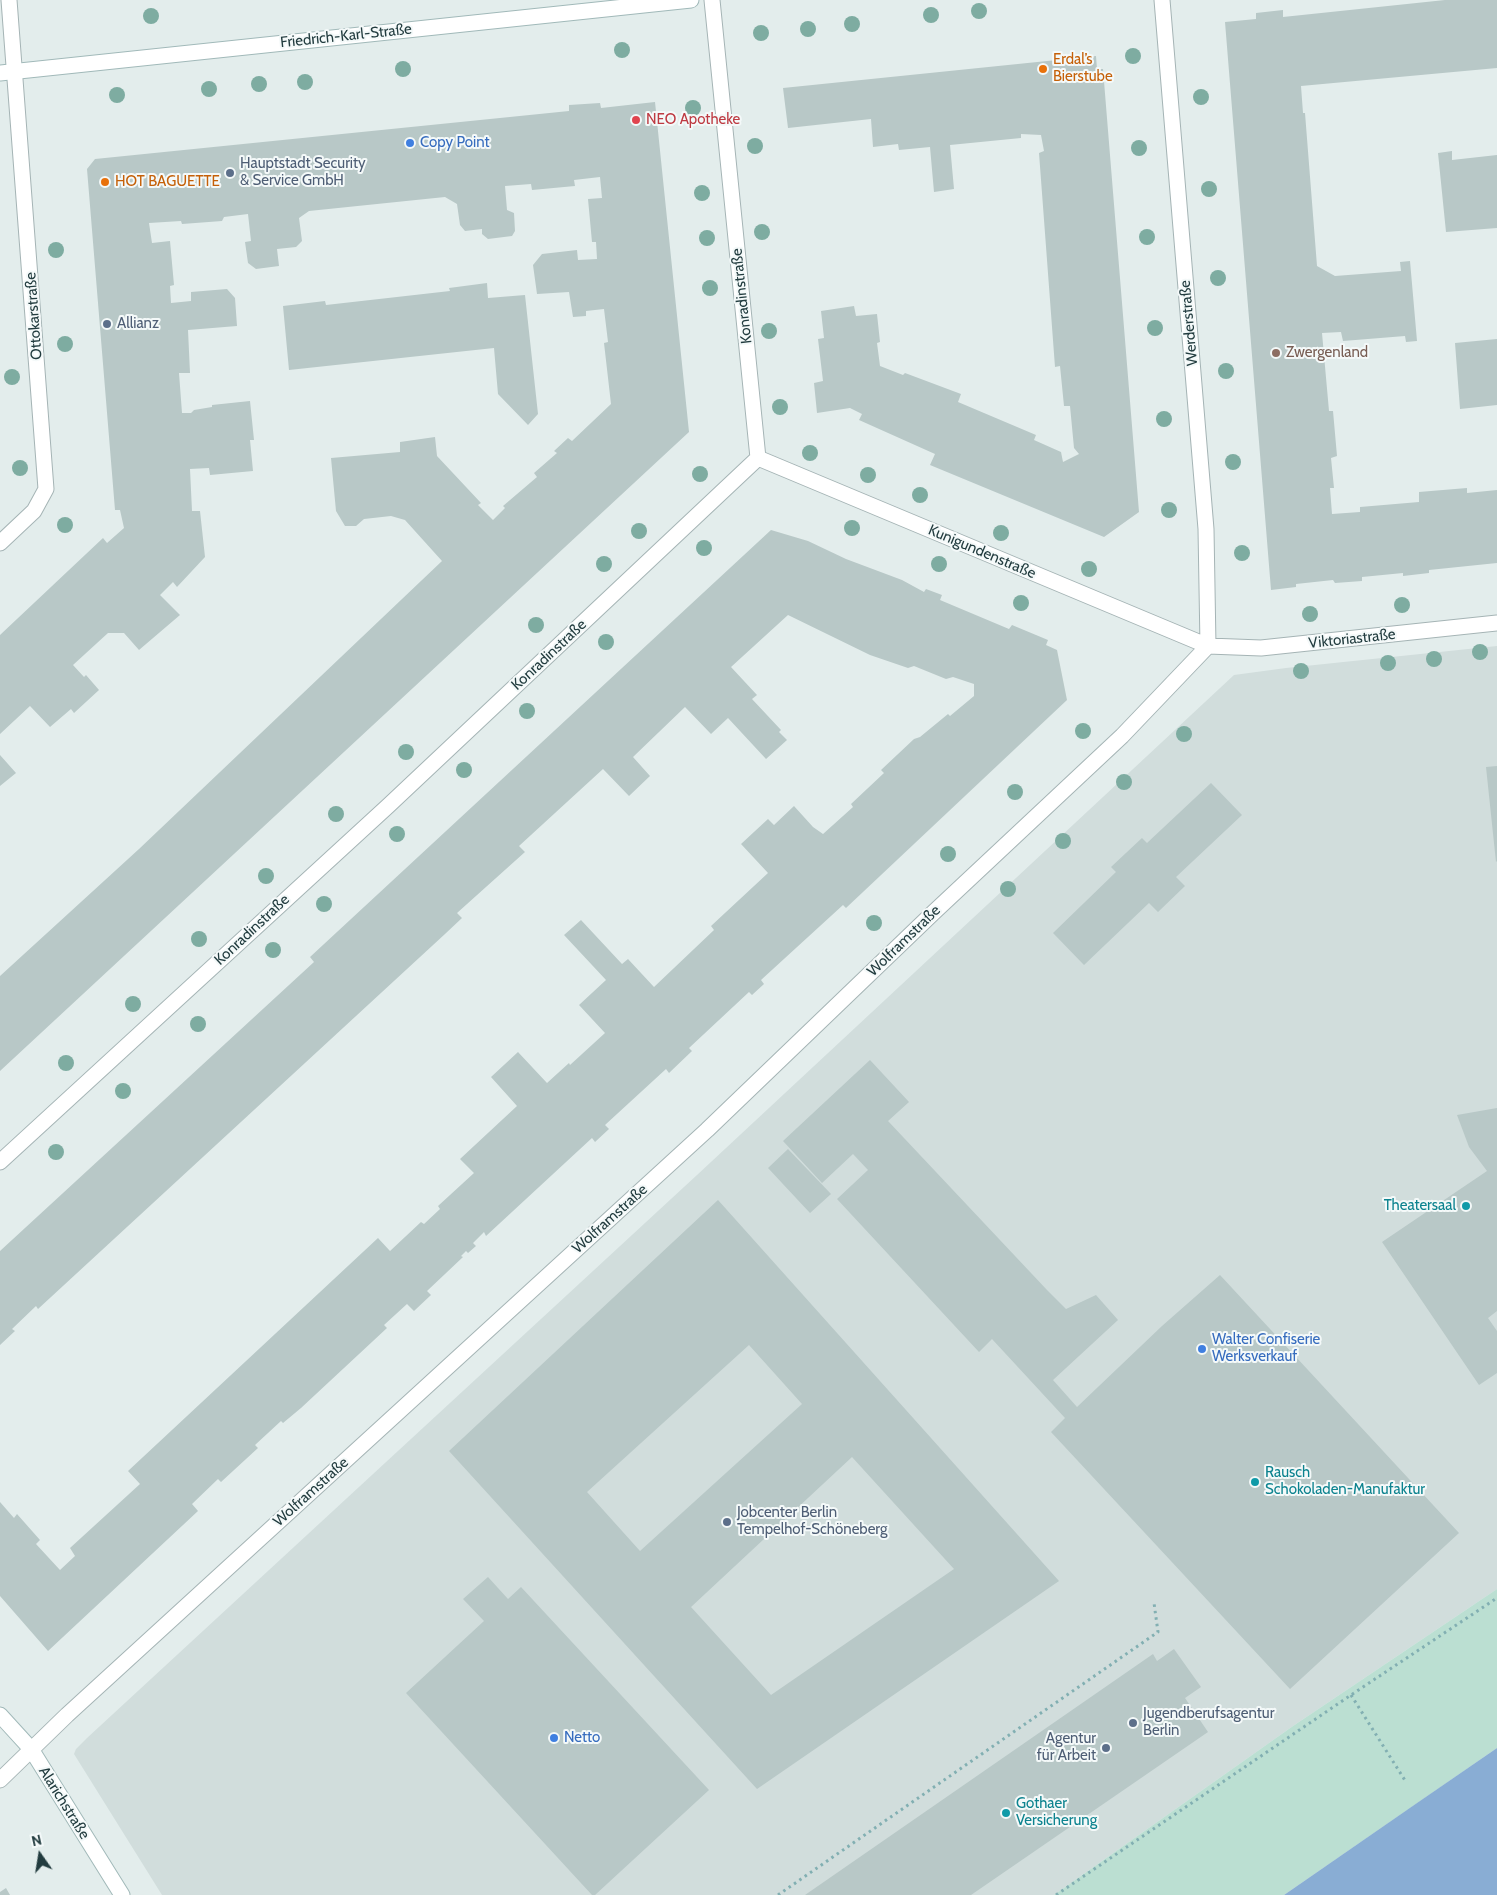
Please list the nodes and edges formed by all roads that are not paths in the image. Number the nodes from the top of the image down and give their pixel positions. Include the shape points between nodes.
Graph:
1 (10, 0) edge
2 (691, 0) edge
3 (712, 0) edge
4 (1162, 0) edge
5 (8, 72) edge
6 (758, 458) junction
7 (0, 543) edge
8 (1497, 623) edge
9 (1208, 646) junction
10 (0, 1162) edge
11 (0, 1715) edge
12 (30, 1749) junction
13 (0, 1780) edge
14 (122, 1895) edge

1 - 5 street, Ottokarstraße
2 - 5 street, Friedrich-Karl-Straße
3 - 6 street, Konradinstraße
4 - 9 street, Werderstraße via 1206,529
5 - 7 street, Ottokarstraße via 46,489 34,511
6 - 9 street, Kunigundenstraße
6 - 10 street, Konradinstraße via 388,806
8 - 9 street, Viktoriastraße via 1261,648
9 - 12 street, Wolframstraße via 1122,736 707,1130
11 - 12 street, Alarichstraße
12 - 13 street, Wolframstraße
12 - 14 street, Alarichstraße

